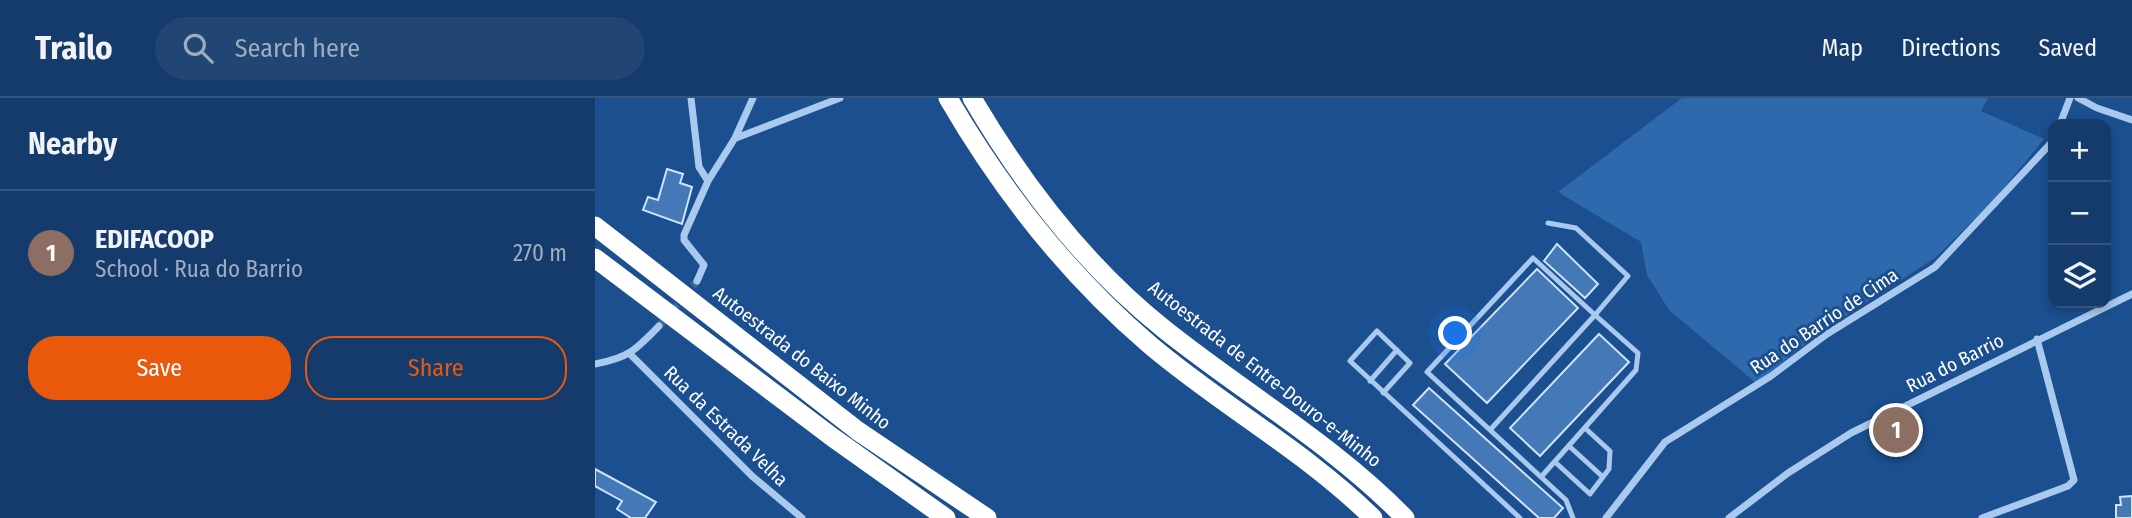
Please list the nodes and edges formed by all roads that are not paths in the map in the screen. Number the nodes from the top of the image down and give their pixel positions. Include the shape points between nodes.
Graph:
1 (691, 98) edge
2 (754, 98) edge
3 (840, 98) edge
4 (949, 98) edge
5 (972, 98) edge
6 (2070, 98) edge
7 (2078, 98) edge
8 (2062, 119) edge
9 (2132, 120) edge
10 (735, 138) junction
11 (2048, 146) edge
12 (708, 181) junction
13 (1548, 223) dead end
14 (595, 226) edge
15 (595, 258) edge
16 (697, 281) dead end
17 (2132, 294) edge
18 (1595, 315) junction
19 (659, 326) tunnel mouth
20 (2037, 340) junction
21 (1397, 350) junction
22 (630, 354) junction
23 (595, 364) edge
24 (1370, 380) junction
25 (1383, 393) junction
26 (1585, 428) junction
27 (1490, 430) junction
28 (1569, 446) junction
29 (1555, 462) junction
30 (1541, 477) junction
31 (1603, 477) junction
32 (802, 518) edge
33 (946, 518) edge
34 (987, 518) edge
35 (1373, 518) edge
36 (1405, 518) edge
37 (1520, 518) edge
38 (1573, 518) edge
39 (1606, 518) edge
40 (1729, 518) edge
41 (1982, 518) edge

1 - 12 street via 699,167
2 - 10 street
3 - 10 street
4 - 35 highway via 972,139 1041,235 1092,291 1150,345 1288,446
5 - 36 highway, Autoestrada de Entre-Douro-e-Minho via 1061,229 1108,280 1164,328 1370,483
6 - 8 street
7 - 9 street
10 - 12 street
11 - 39 street, Rua do Barrio de Cima via 1935,267 1665,442
12 - 16 street via 684,235 704,265
13 - 18 lane via 1576,229 1628,276
14 - 34 highway, Autoestrada do Baixo Minho via 858,431
15 - 33 highway via 832,438
17 - 20 street, Rua do Barrio
18 - 26 lane via 1639,353 1636,370
18 - 27 lane
18 - 27 lane via 1532,258 1427,372
19 - 22 street
20 - 40 street, Rua do Barrio via 1851,433
20 - 41 street via 2074,480
21 - 24 lane
21 - 24 lane via 1377,331 1350,361
21 - 25 lane via 1410,363
22 - 23 street
22 - 32 street, Rua da Estrada Velha via 752,476
24 - 25 lane
25 - 37 lane
26 - 28 lane
26 - 31 lane via 1610,451 1609,469
27 - 30 lane
28 - 29 lane
28 - 31 lane
29 - 30 lane
29 - 31 lane via 1590,494
30 - 38 lane via 1566,500

